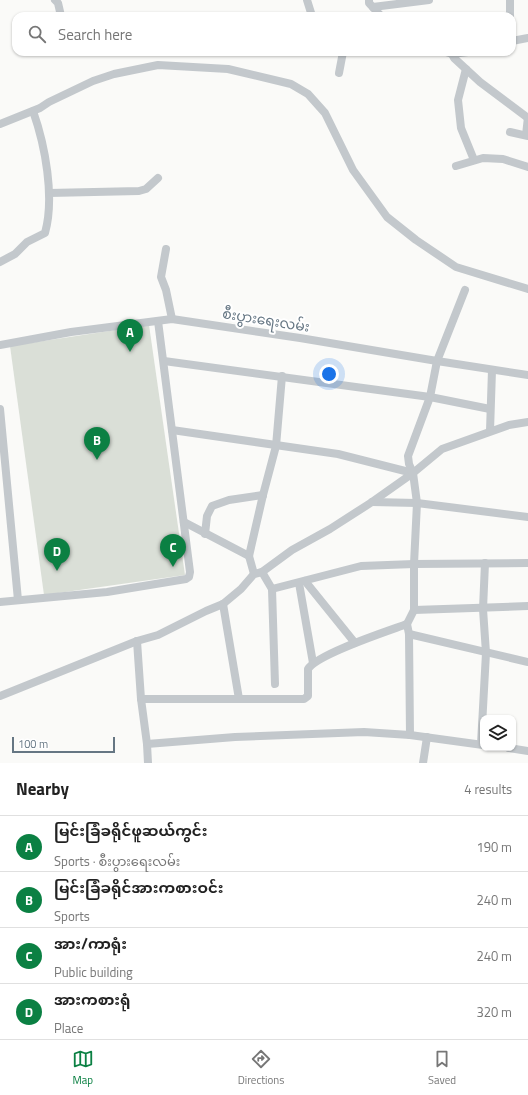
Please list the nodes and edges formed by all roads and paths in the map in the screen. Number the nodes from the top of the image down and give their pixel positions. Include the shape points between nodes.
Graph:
1 (55, 0) edge
2 (307, 0) edge
3 (429, 0) edge
4 (510, 0) edge
5 (371, 4) edge
6 (61, 12) edge
7 (311, 12) edge
8 (378, 12) edge
9 (510, 12) edge
10 (528, 38) edge
11 (516, 40) edge
12 (342, 56) edge
13 (452, 56) edge
14 (466, 69) junction
15 (339, 73) dead end
16 (33, 110) junction
17 (528, 118) edge
18 (0, 124) edge
19 (510, 132) dead end
20 (527, 136) edge
21 (474, 160) junction
22 (456, 166) dead end
23 (528, 167) edge
24 (158, 178) dead end
25 (49, 193) junction
26 (166, 249) dead end
27 (0, 262) edge
28 (528, 289) edge
29 (465, 290) dead end
30 (172, 319) junction
31 (158, 320) junction
32 (0, 345) edge
33 (164, 361) junction
34 (437, 361) junction
35 (492, 370) junction
36 (528, 375) edge
37 (282, 376) junction
38 (430, 397) junction
39 (0, 409) edge
40 (490, 409) junction
41 (528, 422) edge
42 (172, 430) junction
43 (490, 431) junction
44 (276, 446) junction
45 (413, 473) junction
46 (3, 482) edge
47 (263, 495) junction
48 (372, 502) junction
49 (417, 503) junction
50 (528, 517) edge
51 (184, 522) junction
52 (205, 534) junction
53 (249, 556) junction
54 (485, 563) junction
55 (528, 563) edge
56 (414, 564) junction
57 (262, 572) junction
58 (254, 574) junction
59 (302, 582) junction
60 (272, 589) junction
61 (18, 600) junction
62 (0, 602) edge
63 (223, 604) junction
64 (528, 606) edge
65 (483, 609) junction
66 (414, 610) junction
67 (407, 624) junction
68 (408, 634) junction
69 (137, 641) junction
70 (355, 644) junction
71 (486, 653) junction
72 (528, 662) edge
73 (313, 663) junction
74 (276, 684) dead end
75 (0, 696) edge
76 (141, 699) junction
77 (239, 699) junction
78 (483, 715) edge
79 (410, 735) junction
80 (427, 737) junction
81 (147, 744) junction
82 (480, 744) edge
83 (516, 749) edge
84 (528, 750) edge
85 (148, 763) edge
86 (423, 763) edge

1 - 6 street
2 - 7 street
3 - 5 street
4 - 9 street
5 - 8 street
10 - 11 street
12 - 15 street
13 - 14 street
14 - 17 street
14 - 21 street via 458,100 461,128
16 - 18 street
16 - 25 street via 45,153
16 - 28 street via 93,81 158,65 228,69 291,84 308,94 325,113 353,170 387,218 456,267
17 - 20 street
19 - 20 street
21 - 22 street
21 - 23 street via 503,159
24 - 25 street via 146,189 139,191
25 - 27 street via 45,233 27,242 15,254
26 - 30 street via 161,277
29 - 34 street
30 - 31 street, စီးပွားရေးလမ်း
30 - 34 street, စီးပွားရေးလမ်း
31 - 32 street, စီးပွားရေးလမ်း
31 - 33 street
33 - 37 street
33 - 42 street
34 - 35 street, စီးပွားရေးလမ်း
34 - 38 street
35 - 36 street, စီးပွားရေးလမ်း
35 - 40 street
37 - 38 street
37 - 44 street
38 - 40 street
38 - 45 street via 408,456
39 - 46 street
40 - 43 street
41 - 43 street via 509,424
42 - 44 street
42 - 51 street
43 - 45 street via 442,449
44 - 45 street via 338,454
44 - 47 street
45 - 48 street
45 - 49 street
46 - 61 street
47 - 52 street via 229,500 212,506 207,516
47 - 53 street
48 - 49 street
48 - 57 street via 292,550
49 - 50 street
49 - 56 street
51 - 52 street
51 - 61 street via 190,572 186,579 107,592
52 - 53 street
53 - 58 street
54 - 55 street
54 - 56 street
54 - 65 street
56 - 59 street via 361,566
56 - 66 street
57 - 58 street
57 - 60 street
58 - 63 street
59 - 60 street
59 - 70 street
59 - 73 street
60 - 74 street
61 - 62 street
63 - 69 street via 158,635
63 - 77 street
64 - 65 street
65 - 66 street
65 - 71 street
66 - 67 street
67 - 68 street
67 - 70 street
68 - 71 street
68 - 79 street
69 - 75 street
69 - 76 street
70 - 73 street
71 - 72 street
71 - 78 street
73 - 77 street via 308,669 308,696 304,699
76 - 77 street
76 - 81 street
79 - 80 street
79 - 81 street via 364,732 235,737
80 - 82 street
80 - 86 street
81 - 85 street
83 - 84 street

